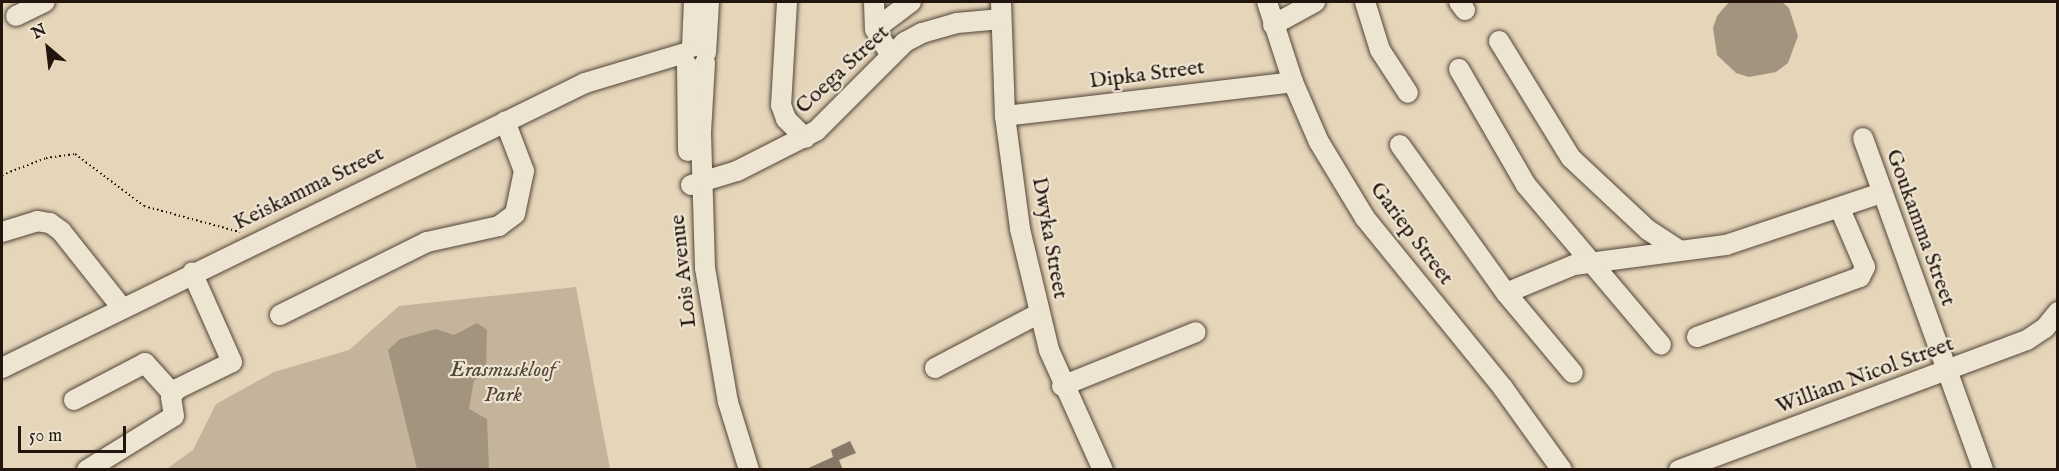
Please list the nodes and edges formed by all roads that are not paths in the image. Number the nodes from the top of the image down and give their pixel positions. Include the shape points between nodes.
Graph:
1 (45, 2) edge
2 (694, 2) edge
3 (709, 2) edge
4 (787, 2) edge
5 (874, 2) edge
6 (911, 2) edge
7 (1267, 2) edge
8 (1315, 2) edge
9 (1365, 2) edge
10 (1001, 10) edge
11 (16, 16) dead end
12 (1273, 25) junction
13 (875, 29) junction
14 (1499, 42) dead end
15 (891, 56) junction
16 (693, 57) junction
17 (1459, 69) dead end
18 (1293, 82) junction
19 (1408, 93) dead end
20 (1005, 116) junction
21 (505, 121) junction
22 (805, 138) junction
23 (1863, 138) dead end
24 (1400, 145) dead end
25 (695, 184) junction
26 (1881, 193) junction
27 (1840, 209) junction
28 (2, 232) edge
29 (1678, 250) junction
30 (1593, 263) junction
31 (192, 272) junction
32 (1506, 293) junction
33 (122, 308) junction
34 (2058, 312) edge
35 (1038, 314) junction
36 (280, 315) dead end
37 (1196, 332) dead end
38 (1697, 337) dead end
39 (1660, 345) dead end
40 (2, 368) edge
41 (935, 368) dead end
42 (1947, 372) junction
43 (1573, 373) dead end
44 (1062, 386) junction
45 (172, 393) junction
46 (74, 400) dead end
47 (87, 470) edge
48 (738, 470) edge
49 (749, 470) edge
50 (1103, 470) edge
51 (1562, 470) edge
52 (1679, 470) edge
53 (1983, 470) edge

1 - 11 street
2 - 16 street, Lois Avenue
3 - 16 street, Lois Avenue
4 - 22 street via 781,105 786,119
5 - 13 street
6 - 13 street
7 - 12 street, Gariep Street
8 - 12 street
9 - 19 street via 1380,50
10 - 15 street, Coega Street via 938,27 905,42
10 - 20 street, Dwyka Street
12 - 18 street, Gariep Street
13 - 15 street
14 - 29 street via 1571,158 1648,230
15 - 22 street, Coega Street via 834,116
16 - 21 street, Keiskamma Street via 643,65 585,83
16 - 25 street, Lois Avenue
17 - 30 street via 1526,185
18 - 20 street, Dipka Street
18 - 51 street, Gariep Street via 1319,142 1365,218 1503,388
20 - 35 street, Dwyka Street via 1020,230
21 - 31 street, Keiskamma Street
21 - 36 street via 524,171 515,214 499,226 427,242
22 - 25 street, Coega Street via 737,171
23 - 26 street, Goukamma Street
24 - 32 street
25 - 48 street, Lois Avenue via 706,343
25 - 49 street, Lois Avenue via 714,330 728,402
26 - 27 street
26 - 42 street, Goukamma Street
27 - 29 street via 1726,245
27 - 38 street via 1865,267 1860,277
28 - 33 street via 37,221 50,222
29 - 30 street
30 - 32 street via 1562,268
30 - 39 street
31 - 33 street, Keiskamma Street
31 - 45 street via 232,362
32 - 43 street
33 - 40 street, Keiskamma Street
34 - 42 street, William Nicol Street via 2045,328 2027,340
35 - 41 street
35 - 44 street, Dwyka Street
37 - 44 street
42 - 52 street, William Nicol Street
42 - 53 street, Goukamma Street
44 - 50 street, Dwyka Street
45 - 46 street via 145,363
45 - 47 street via 174,416

